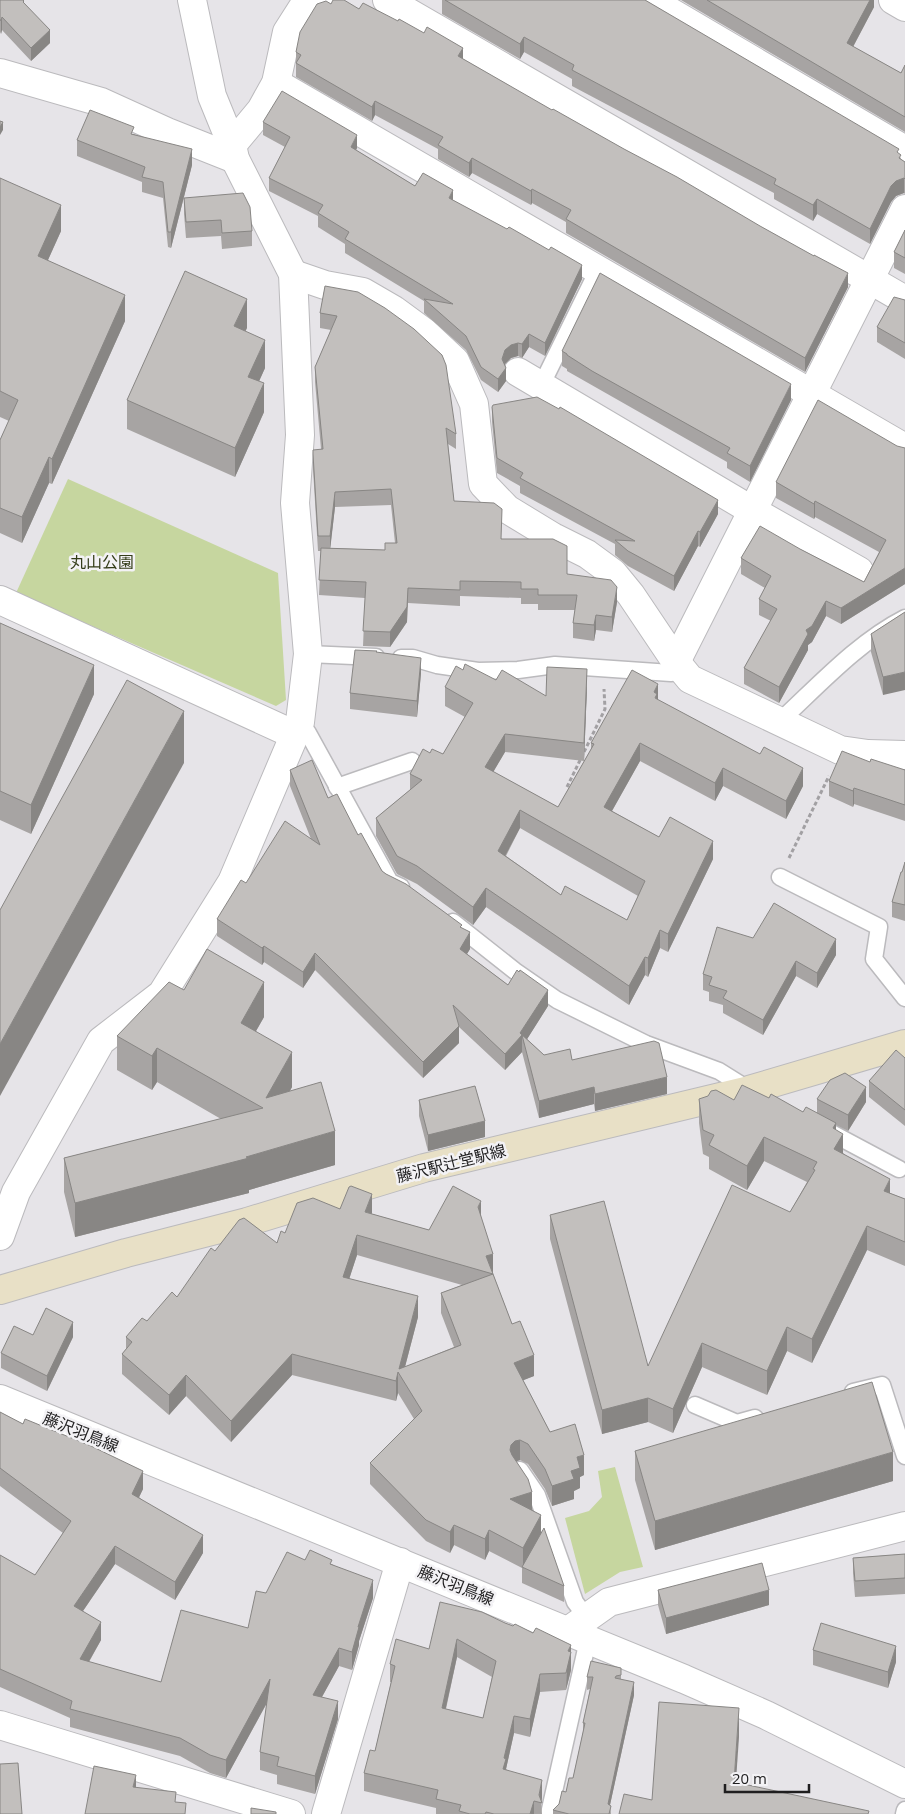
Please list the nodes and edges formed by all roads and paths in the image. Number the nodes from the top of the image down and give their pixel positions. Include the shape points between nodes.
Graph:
1 (192, 0) edge
2 (321, 0) edge
3 (387, 0) edge
4 (650, 0) edge
5 (893, 0) edge
6 (905, 7) edge
7 (0, 72) edge
8 (276, 83) junction
9 (905, 150) edge
10 (234, 152) junction
11 (905, 209) edge
12 (598, 270) junction
13 (293, 274) junction
14 (870, 279) junction
15 (905, 300) edge
16 (530, 379) joint
17 (812, 395) junction
18 (905, 448) edge
19 (753, 511) junction
20 (859, 571) dead end
21 (0, 600) edge
22 (905, 618) edge
23 (308, 654) junction
24 (676, 662) junction
25 (603, 668) junction
26 (780, 721) junction
27 (298, 729) junction
28 (905, 755) edge
29 (412, 761) dead end
30 (337, 787) junction
31 (567, 787) edge
32 (820, 795) dead end
33 (780, 876) joint
34 (411, 892) edge
35 (441, 913) edge
36 (905, 998) edge
37 (903, 1049) edge
38 (758, 1095) junction
39 (811, 1122) edge
40 (899, 1169) dead end
41 (0, 1236) edge
42 (0, 1290) edge
43 (837, 1397) edge
44 (0, 1399) edge
45 (695, 1405) dead end
46 (773, 1414) edge
47 (905, 1456) edge
48 (520, 1470) edge
49 (905, 1526) edge
50 (400, 1562) junction
51 (581, 1629) junction
52 (0, 1725) edge
53 (905, 1784) edge
54 (905, 1810) edge
55 (291, 1814) edge
56 (326, 1814) edge
57 (549, 1814) edge
58 (904, 1814) edge

1 - 10 street via 212,96
2 - 8 street via 302,7 287,32
3 - 14 street
4 - 9 street
5 - 6 street
7 - 10 street via 101,102 168,132
8 - 10 street
8 - 12 street
10 - 13 street
11 - 14 street
12 - 16 lane
12 - 17 street
13 - 23 street via 300,435 295,503
13 - 24 street via 325,285 363,292 417,327 455,361 474,404 483,484 507,509 587,554 613,573
14 - 15 street
14 - 17 street
16 - 19 street
17 - 18 street
17 - 19 street
19 - 20 street
19 - 24 street
21 - 27 street
22 - 26 lane via 856,652
23 - 25 lane via 414,658 478,671 555,665
23 - 27 street
24 - 25 lane via 672,673
24 - 26 street via 690,679
25 - 31 path via 605,709
26 - 28 street via 840,750
27 - 30 lane via 308,733
27 - 41 street via 232,882 162,994 101,1042 16,1192
29 - 30 lane
30 - 34 lane via 390,882
32 - 33 path
33 - 36 lane via 879,927 874,959
35 - 38 lane via 558,1000 646,1044 718,1071
37 - 38 main road, 藤沢駅辻堂駅線
38 - 42 main road, 藤沢駅辻堂駅線 via 424,1168 247,1222
39 - 40 lane
43 - 47 lane via 882,1385
44 - 50 street, 藤沢羽鳥線
45 - 46 lane via 737,1423
48 - 51 lane via 537,1495 576,1602
49 - 51 street via 609,1602
50 - 51 street, 藤沢羽鳥線
50 - 56 street
51 - 53 street, 藤沢羽鳥線
51 - 57 lane
52 - 55 street
54 - 58 lane

